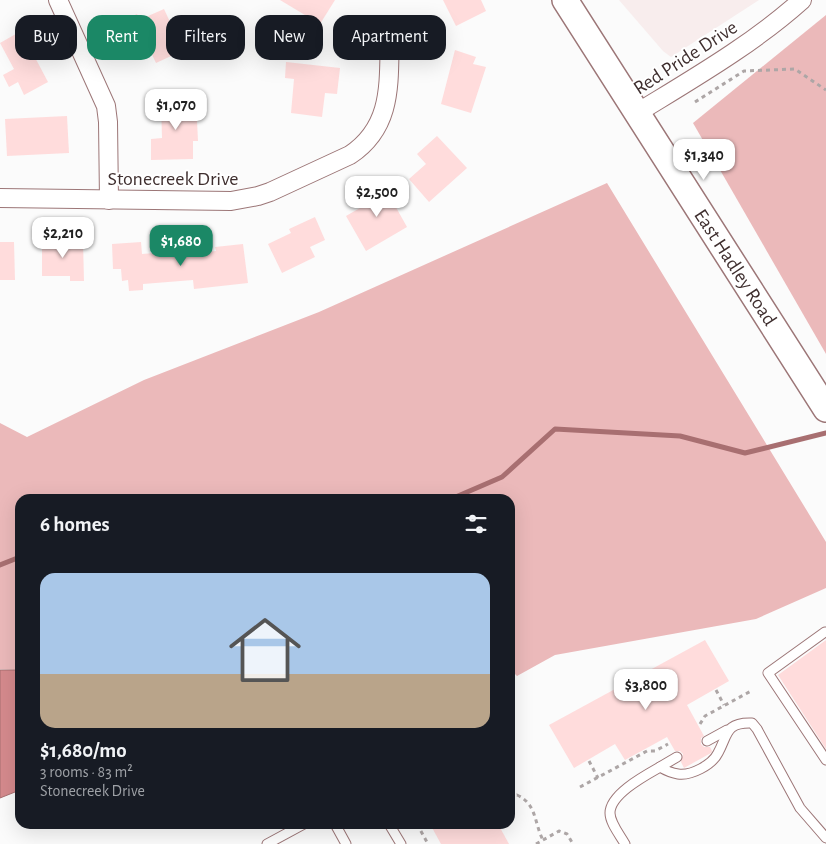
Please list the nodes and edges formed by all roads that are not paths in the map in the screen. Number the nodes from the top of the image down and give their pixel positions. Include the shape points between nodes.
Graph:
1 (58, 0) edge
2 (565, 0) edge
3 (802, 0) edge
4 (389, 60) edge
5 (637, 113) junction
6 (0, 198) edge
7 (109, 200) junction
8 (826, 409) edge
9 (826, 633) edge
10 (728, 730) junction
11 (707, 741) dead end
12 (677, 757) dead end
13 (826, 760) edge
14 (660, 767) junction
15 (295, 829) edge
16 (337, 829) edge
17 (393, 829) edge
18 (826, 838) edge
19 (267, 844) edge
20 (346, 844) edge
21 (401, 844) edge
22 (624, 844) edge

1 - 7 street via 106,106
2 - 5 street, East Hadley Road
3 - 5 street, Red Pride Drive via 782,19 741,48
4 - 7 street, Stonecreek Drive via 384,111 372,136 350,155 270,192 244,200
5 - 8 street, East Hadley Road
6 - 7 street, Stonecreek Drive
9 - 13 lane via 768,673
10 - 11 lane
10 - 14 lane via 718,753 702,767 687,774 676,774
10 - 18 lane via 741,723 752,723 800,808
12 - 14 lane
14 - 22 lane via 638,780 611,805 610,814
15 - 19 lane
16 - 20 lane
17 - 21 lane

